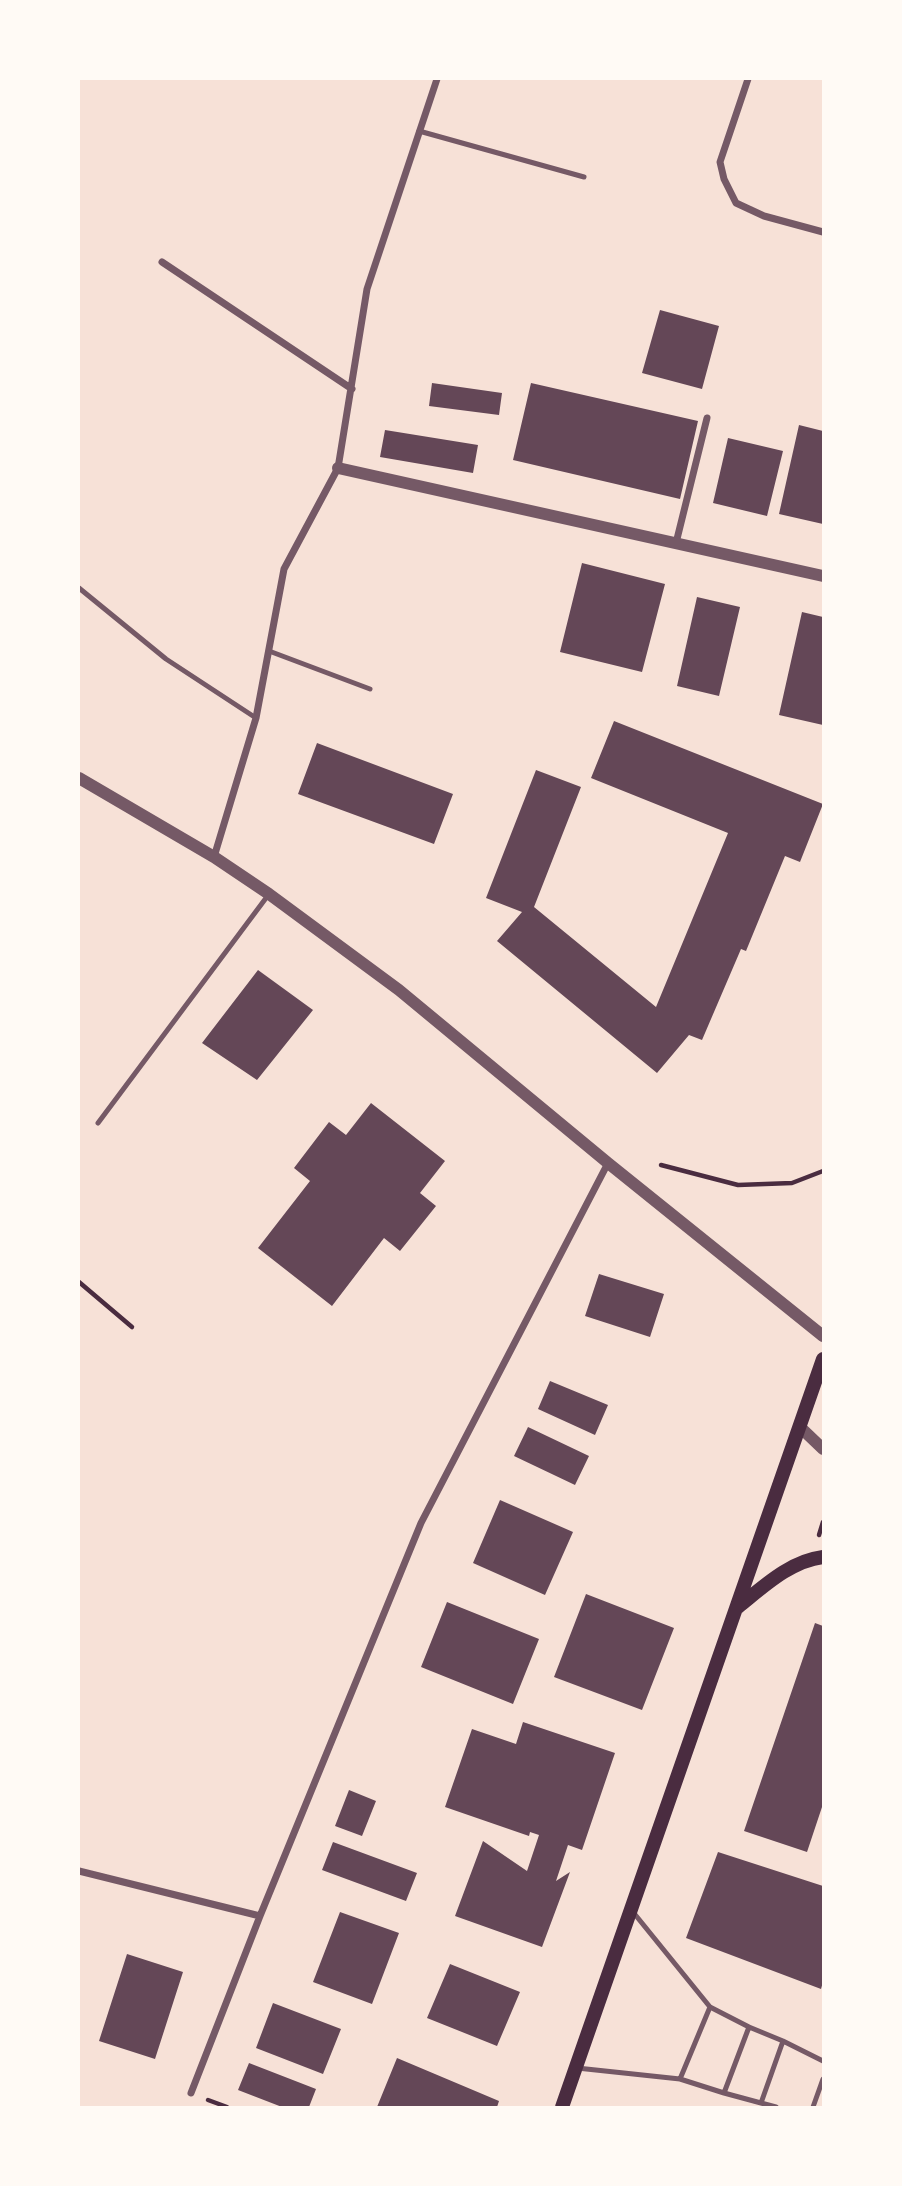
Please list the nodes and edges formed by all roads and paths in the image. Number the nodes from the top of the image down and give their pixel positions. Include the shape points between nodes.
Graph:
1 (437, 79) edge
2 (748, 79) edge
3 (419, 131) junction
4 (584, 177) dead end
5 (823, 232) edge
6 (162, 262) dead end
7 (352, 388) junction
8 (707, 418) dead end
9 (338, 468) junction
10 (676, 543) junction
11 (823, 576) edge
12 (79, 588) edge
13 (269, 651) junction
14 (370, 689) dead end
15 (256, 718) junction
16 (79, 778) edge
17 (214, 857) junction
18 (269, 894) junction
19 (98, 1123) dead end
20 (608, 1163) junction
21 (661, 1165) dead end
22 (823, 1171) edge
23 (79, 1282) edge
24 (132, 1327) dead end
25 (823, 1336) edge
26 (823, 1360) edge
27 (800, 1427) junction
28 (823, 1448) edge
29 (823, 1557) edge
30 (738, 1607) junction
31 (79, 1871) edge
32 (631, 1910) junction
33 (260, 1916) junction
34 (710, 2007) junction
35 (749, 2027) junction
36 (783, 2040) junction
37 (823, 2061) edge
38 (575, 2068) junction
39 (680, 2079) junction
40 (823, 2079) edge
41 (191, 2093) dead end
42 (724, 2093) junction
43 (761, 2103) junction
44 (562, 2107) edge
45 (776, 2107) edge
46 (813, 2107) edge

1 - 3 street
2 - 5 street via 720,162 724,179 736,203
3 - 4 lane
3 - 7 street via 367,289
6 - 7 street
7 - 9 street
8 - 10 street
9 - 10 street
9 - 13 street via 284,569
10 - 11 street
12 - 15 lane via 166,659
13 - 14 lane
13 - 15 street
15 - 17 street
16 - 17 street
17 - 18 street
18 - 19 lane
18 - 20 street via 399,990
20 - 25 street
20 - 33 street via 421,1523
21 - 22 path via 738,1185 792,1183
23 - 24 path
26 - 27 main road
27 - 28 street
27 - 30 main road
29 - 30 main road via 773,1579
30 - 32 main road
31 - 33 street
32 - 34 lane
32 - 38 main road
33 - 41 street
34 - 35 lane
34 - 39 lane
35 - 36 lane
35 - 42 lane
36 - 37 lane
36 - 43 lane
38 - 39 lane
38 - 44 main road
39 - 42 lane
40 - 46 lane
42 - 43 lane
43 - 45 lane

